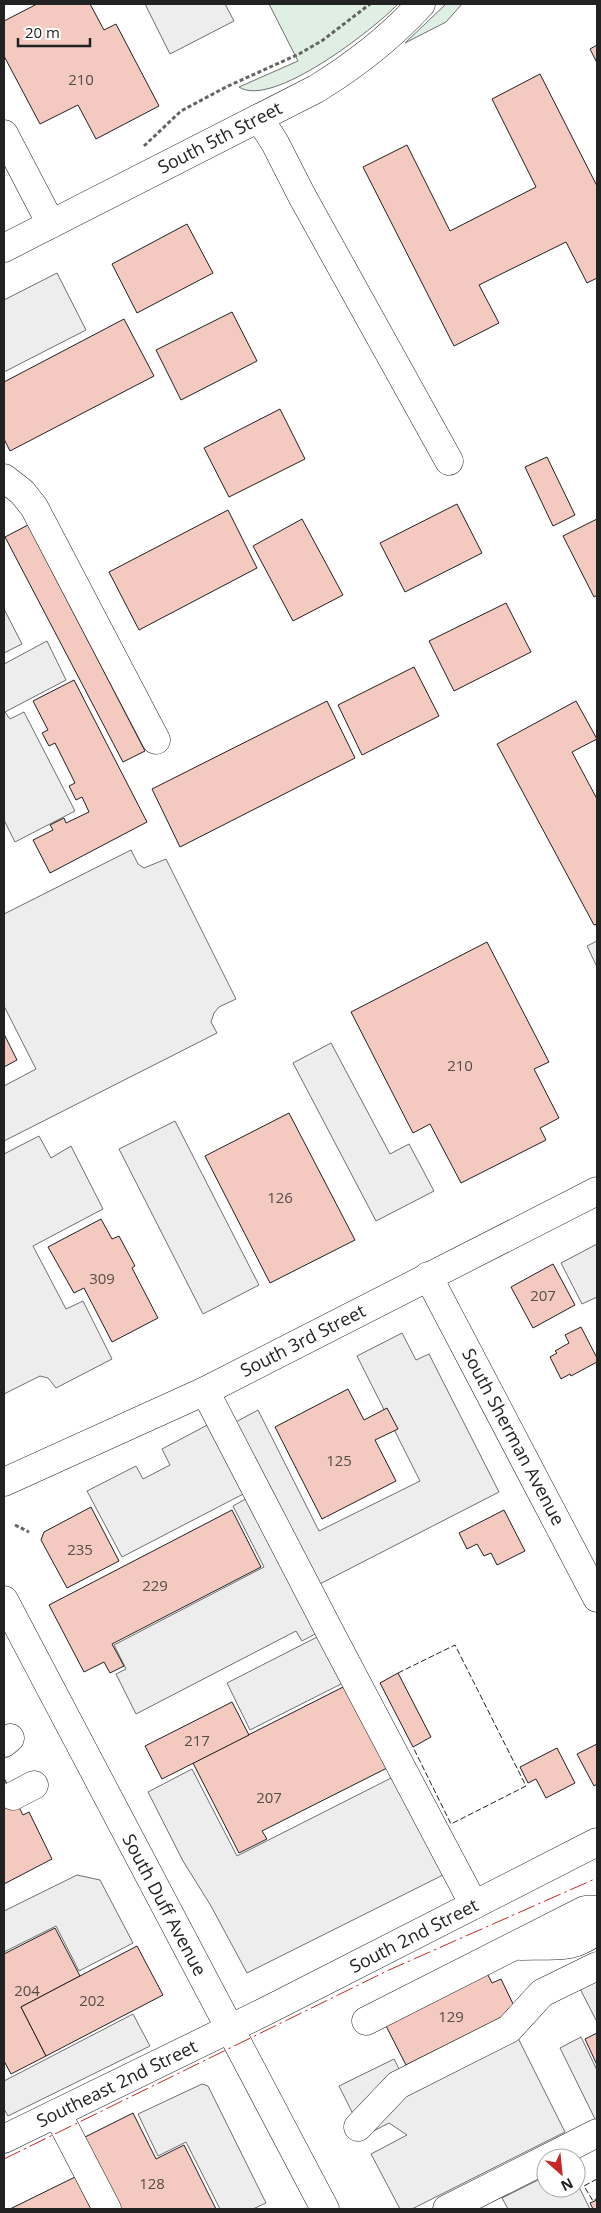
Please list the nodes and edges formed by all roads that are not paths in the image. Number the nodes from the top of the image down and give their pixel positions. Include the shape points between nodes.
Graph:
1 (421, 4) edge
2 (259, 118) junction
3 (4, 134) edge
4 (51, 224) junction
5 (4, 248) edge
6 (449, 461) dead end
7 (4, 478) edge
8 (156, 740) dead end
9 (597, 1191) edge
10 (428, 1276) junction
11 (205, 1391) junction
12 (4, 1482) edge
13 (597, 1598) edge
14 (4, 1600) edge
15 (597, 1842) edge
16 (474, 1905) junction
17 (597, 1910) edge
18 (597, 1930) edge
19 (514, 1946) junction
20 (597, 1966) edge
21 (366, 2022) dead end
22 (230, 2029) junction
23 (57, 2113) junction
24 (358, 2127) dead end
25 (597, 2133) edge
26 (4, 2139) edge
27 (567, 2148) edge
28 (536, 2164) edge
29 (107, 2209) edge
30 (325, 2209) edge
31 (446, 2209) edge

1 - 2 street, South 5th Street via 376,48 346,71
2 - 4 street, South 5th Street
2 - 6 street
3 - 4 street
4 - 5 street, South 5th Street
7 - 8 street via 34,507
9 - 10 street, South 3rd Street
10 - 11 street, South 3rd Street
10 - 13 street, South Sherman Avenue
11 - 12 street, South 3rd Street
11 - 16 street
14 - 22 street, South Duff Avenue
15 - 16 street, South 2nd Street
16 - 22 street, South 2nd Street
17 - 19 street via 585,1910
18 - 19 street via 584,1941 568,1946
19 - 21 street
20 - 24 street via 542,1993 510,2030 398,2085
22 - 23 street, Southeast 2nd Street
22 - 30 street, South Duff Avenue
23 - 26 street, Southeast 2nd Street
23 - 29 street
25 - 27 street
28 - 31 street

